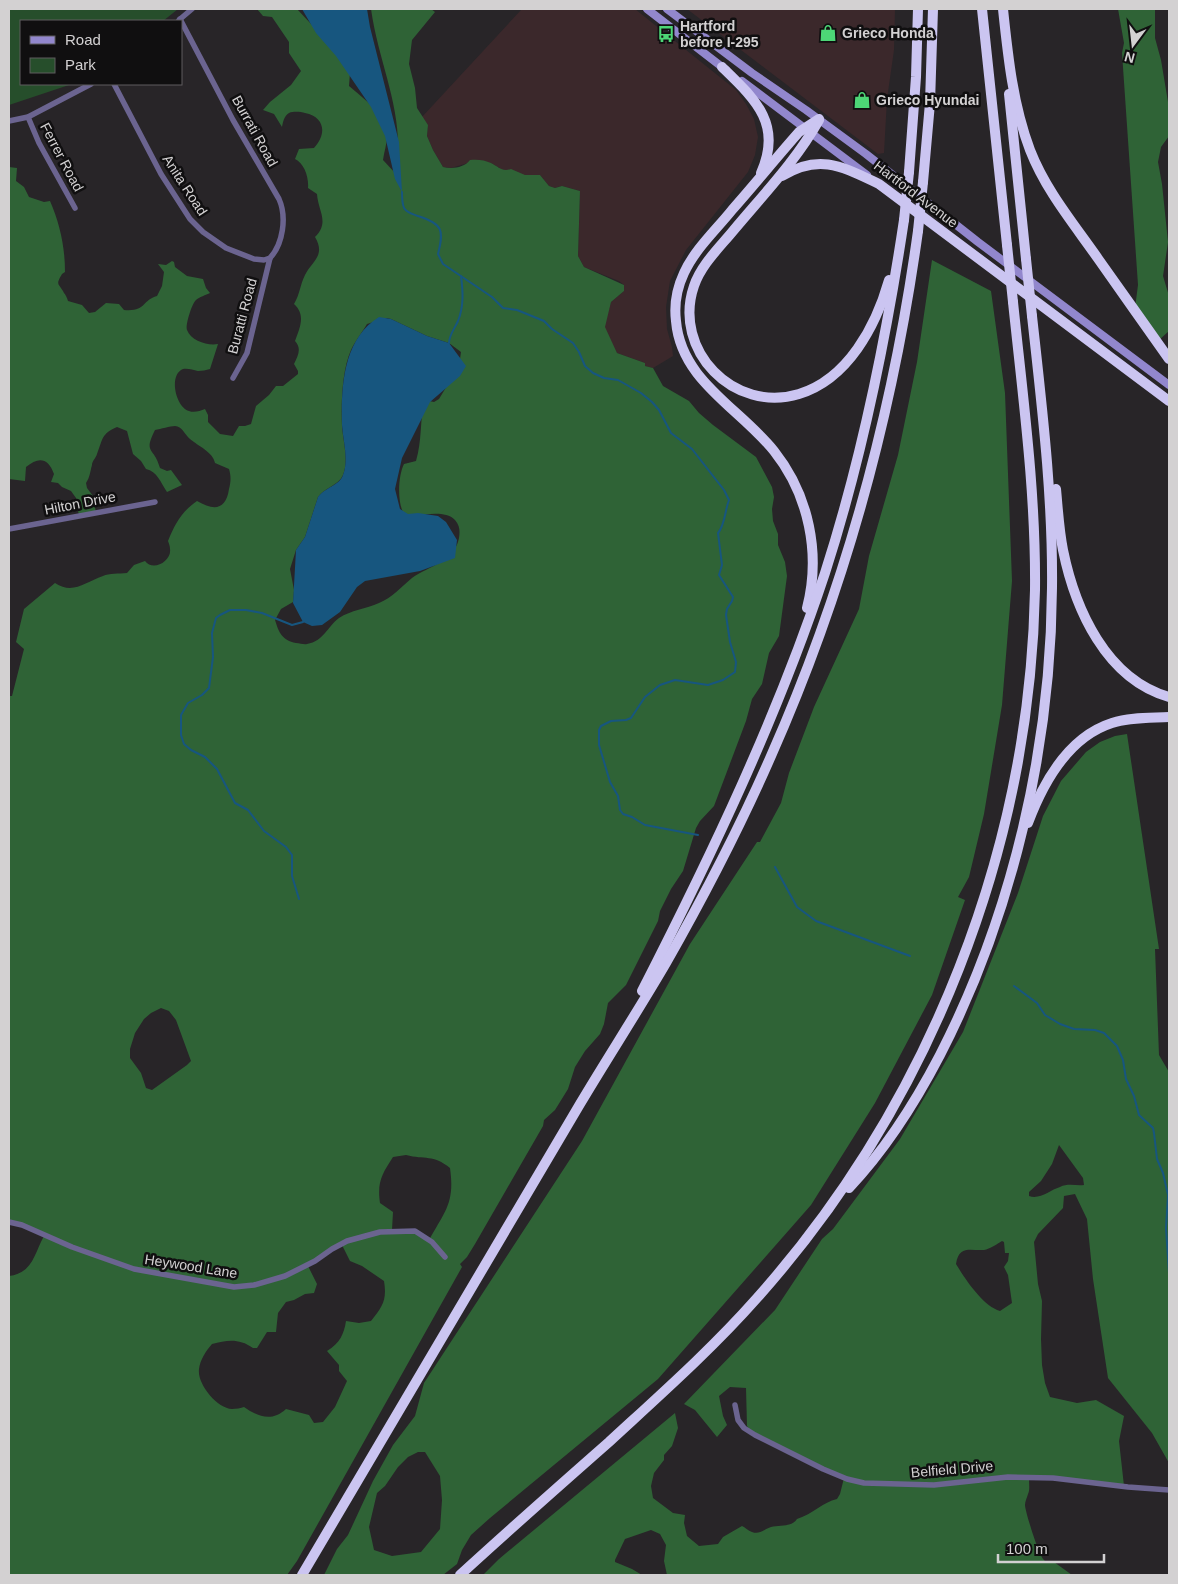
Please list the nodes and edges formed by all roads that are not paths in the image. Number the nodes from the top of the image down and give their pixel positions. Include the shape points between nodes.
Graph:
1 (192, 9) edge
2 (647, 9) edge
3 (667, 9) edge
4 (918, 9) edge
5 (933, 9) edge
6 (982, 9) edge
7 (1003, 9) edge
8 (178, 20) edge
9 (182, 27) edge
10 (1007, 45) junction
11 (722, 67) junction
12 (89, 85) edge
13 (115, 85) edge
14 (28, 117) junction
15 (819, 119) junction
16 (9, 121) edge
17 (808, 131) junction
18 (879, 184) junction
19 (754, 185) junction
20 (770, 186) junction
21 (75, 208) dead end
22 (904, 220) junction
23 (270, 258) junction
24 (1169, 359) edge
25 (233, 378) dead end
26 (1169, 385) edge
27 (1041, 400) junction
28 (1169, 401) edge
29 (155, 502) dead end
30 (9, 529) edge
31 (781, 693) junction
32 (1169, 697) edge
33 (1169, 717) edge
34 (1013, 864) junction
35 (613, 1049) junction
36 (828, 1209) junction
37 (9, 1222) edge
38 (445, 1257) dead end
39 (735, 1405) dead end
40 (1169, 1490) edge
41 (302, 1575) edge
42 (460, 1575) edge

1 - 8 street
2 - 11 main road, Hartford Avenue
3 - 15 main road, Hartford Avenue
4 - 22 highway, bridge
5 - 35 highway, bridge via 923,182 902,333 880,435 845,560 773,753 721,862 667,961
6 - 36 highway, bridge via 1032,482 1035,586 1028,688 1012,789 971,938 917,1063 857,1167
7 - 10 highway
9 - 23 street, Burrati Road via 282,207 283,224 277,247
10 - 24 highway via 1019,113 1041,173 1059,205
10 - 27 highway, bridge via 1010,111
11 - 17 main road, Hartford Avenue
11 - 19 highway via 758,104 766,122 769,135 767,154
12 - 14 street
13 - 23 street, Anita Road via 161,174 190,219 226,248 254,259
14 - 16 street
14 - 21 street, Ferrer Road
15 - 17 highway
15 - 26 main road, Hartford Avenue
17 - 18 main road, Hartford Avenue
17 - 19 highway
17 - 20 highway via 802,148
18 - 20 highway via 842,167 821,163 799,168
18 - 28 highway, Hartford Avenue
19 - 31 highway via 687,266 678,292 676,318 681,345 692,369 774,451 793,480 806,514 813,552 811,590
20 - 22 highway via 704,266 694,287 690,311 690,326 700,354 727,384 745,393 780,398 800,394 832,375 853,354 879,310
22 - 31 highway via 884,346 861,447 825,572
23 - 25 street, Buratti Road via 247,353
27 - 32 highway via 1054,470 1063,548 1082,612 1094,635 1116,664 1142,685
27 - 34 highway via 1051,513 1050,640 1031,788
29 - 30 street, Hilton Drive
31 - 35 highway via 695,888
33 - 34 highway via 1113,723 1092,732 1074,747 1046,783
34 - 36 highway via 970,990 935,1064 880,1151
35 - 41 highway
36 - 42 highway via 773,1280 709,1349
37 - 38 street, Heywood Lane via 22,1224 72,1247 134,1269 234,1287 285,1276 347,1241 380,1232 415,1230
39 - 40 street, Belfield Drive via 738,1420 749,1432 823,1469 864,1483 934,1485 1008,1477 1053,1478

